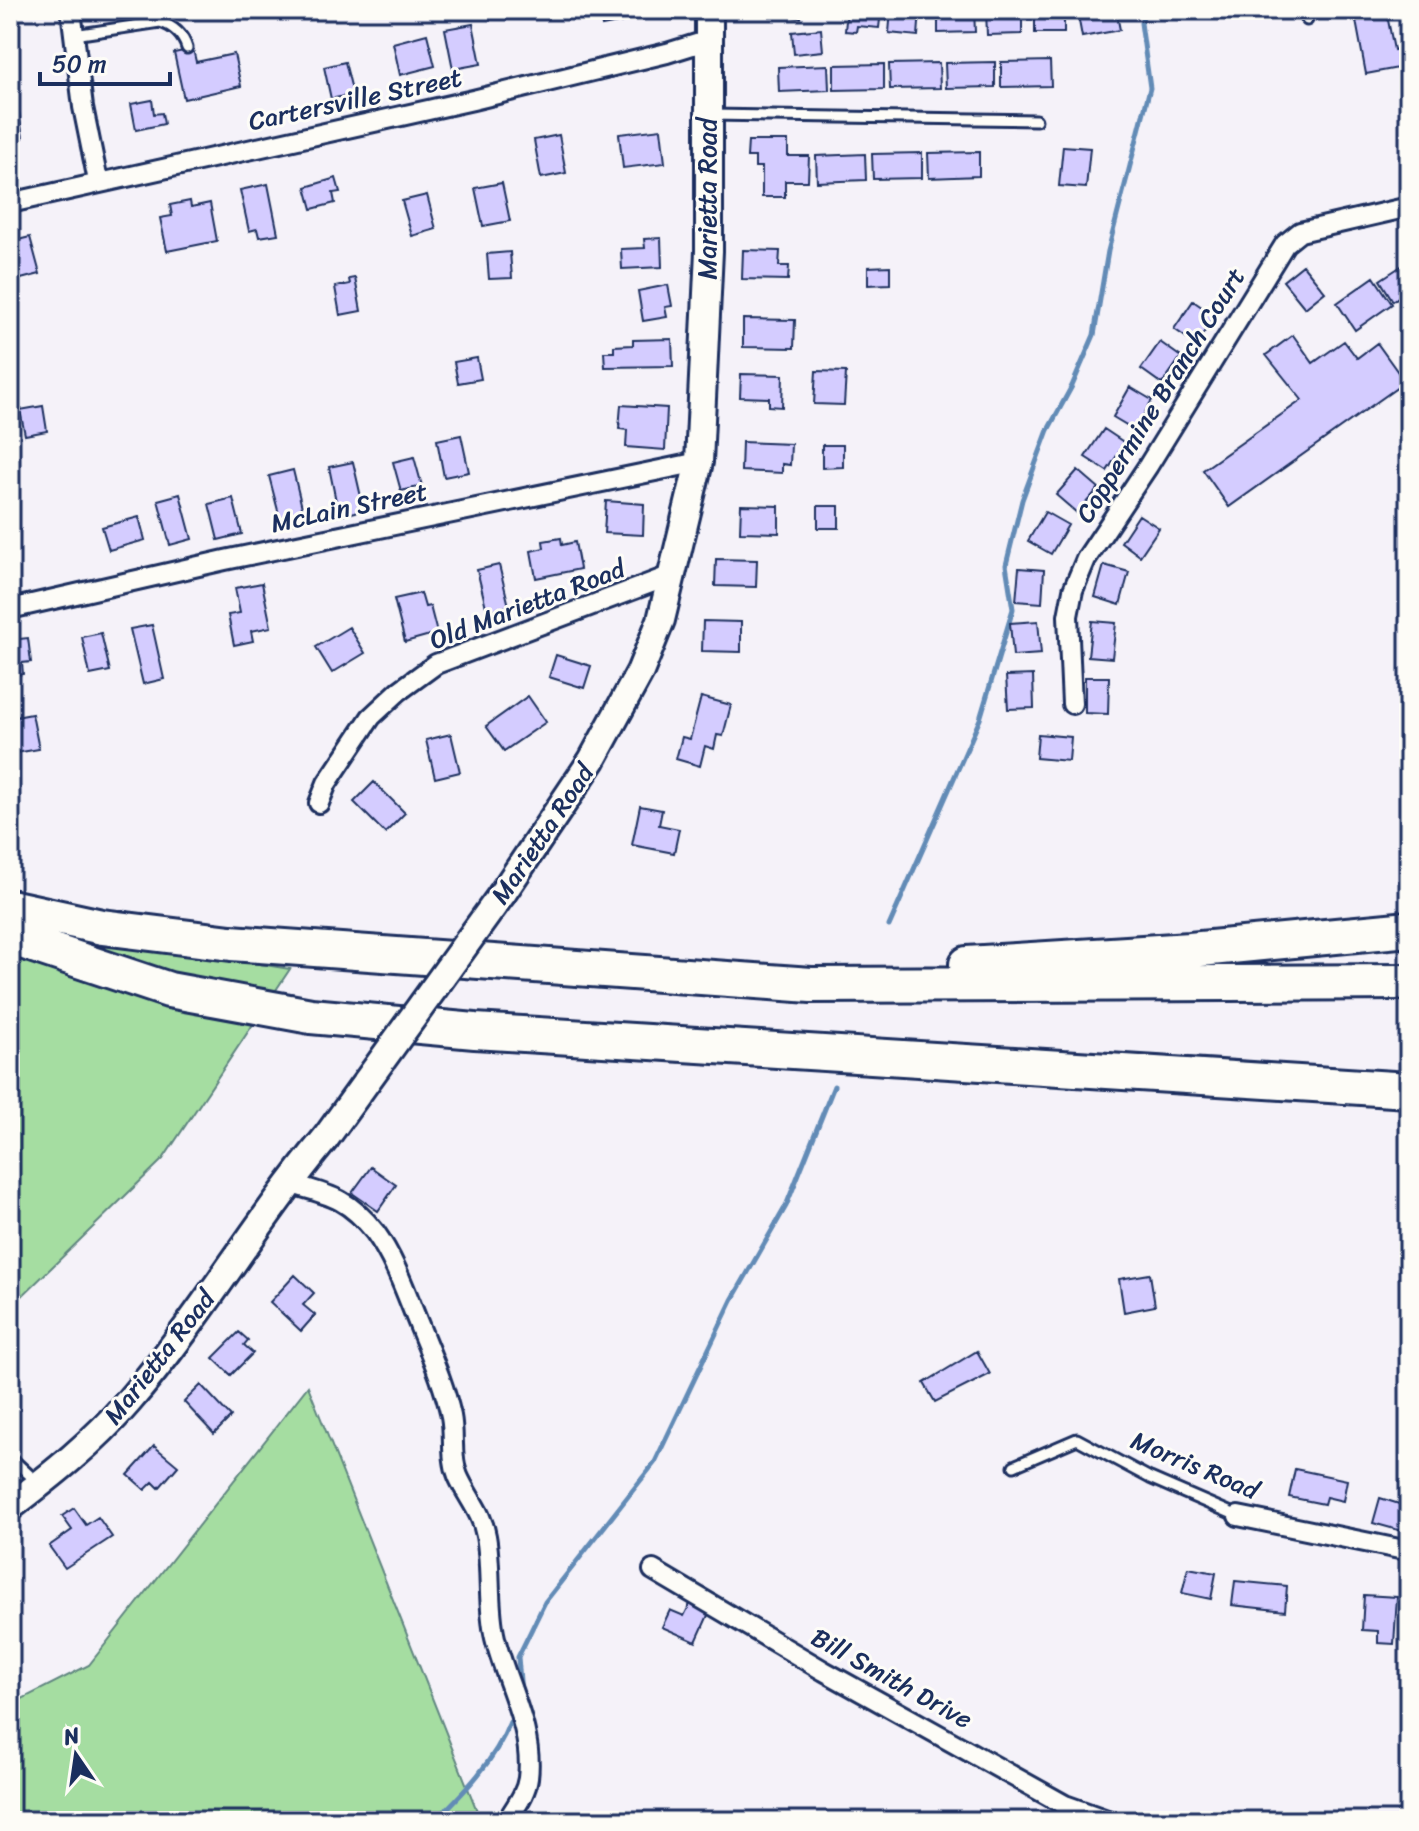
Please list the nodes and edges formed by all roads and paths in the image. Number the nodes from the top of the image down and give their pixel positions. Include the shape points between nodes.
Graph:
1 (71, 10) edge
2 (709, 10) edge
3 (74, 35) junction
4 (709, 40) junction
5 (187, 48) dead end
6 (708, 115) junction
7 (1036, 120) dead end
8 (98, 181) junction
9 (10, 203) edge
10 (1409, 207) edge
11 (699, 462) junction
12 (672, 575) junction
13 (10, 609) edge
14 (1072, 704) dead end
15 (319, 803) dead end
16 (10, 907) edge
17 (1409, 929) edge
18 (10, 937) edge
19 (518, 964) junction
20 (1409, 982) edge
21 (1409, 1090) edge
22 (288, 1183) junction
23 (10, 1457) edge
24 (1014, 1466) dead end
25 (40, 1485) junction
26 (10, 1507) edge
27 (1238, 1516) joint
28 (1409, 1551) edge
29 (653, 1570) dead end
30 (507, 1821) edge
31 (1110, 1821) edge

1 - 3 street
2 - 4 street, Marietta Road
3 - 5 lane via 160,22 184,38
3 - 8 street
4 - 6 street, Marietta Road
4 - 8 street, Cartersville Street via 473,100
6 - 7 lane
6 - 11 street, Marietta Road via 709,251
8 - 9 street, Cartersville Street
10 - 14 street, Coppermine Branch Court via 1300,232 1285,244 1086,559 1068,616
11 - 12 street, Marietta Road
11 - 13 street, McLain Street
12 - 15 street, Old Marietta Road via 436,664 371,717
12 - 22 street, Marietta Road, bridge via 661,620 624,706 592,760 502,894
16 - 19 highway via 102,927 205,940
17 - 19 highway via 979,963
18 - 21 highway via 169,990 311,1016
19 - 20 highway via 839,986
22 - 25 street, Marietta Road via 127,1404
22 - 30 street via 350,1205 375,1233 400,1276 444,1388 458,1476 486,1534 494,1635 522,1717 528,1752 525,1792
23 - 25 lane
24 - 27 lane, Morris Road via 1077,1439
25 - 26 street, Marietta Road
27 - 28 street, Morris Road
29 - 31 street, Bill Smith Drive via 1065,1805

